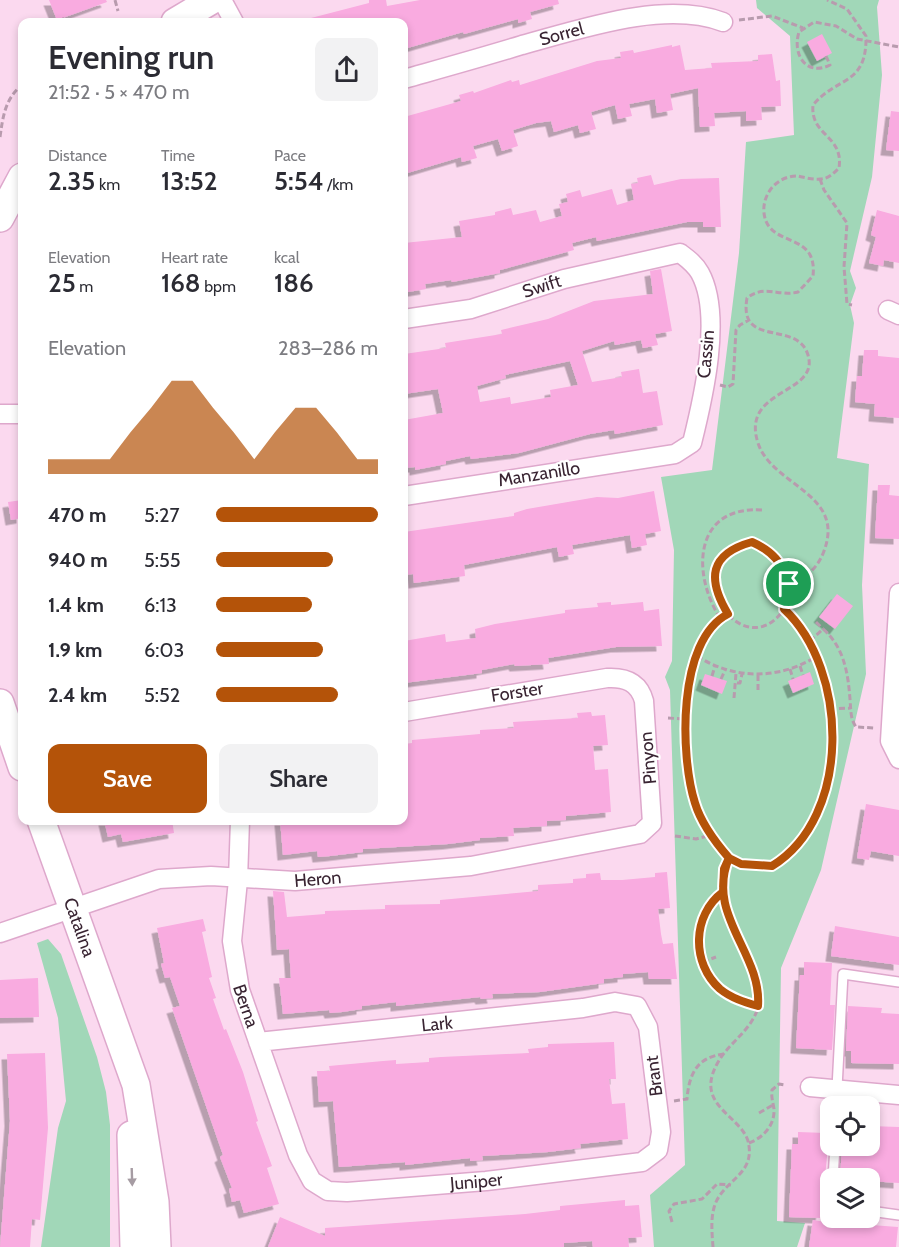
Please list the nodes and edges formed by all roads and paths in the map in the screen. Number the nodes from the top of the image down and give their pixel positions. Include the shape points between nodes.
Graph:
1 (115, 0) edge
2 (212, 0) edge
3 (222, 0) edge
4 (827, 0) edge
5 (118, 11) dead end
6 (182, 18) edge
7 (232, 18) edge
8 (723, 22) joint
9 (803, 28) junction
10 (866, 42) junction
11 (899, 47) edge
12 (826, 56) dead end
13 (408, 78) edge
14 (18, 89) edge
15 (0, 137) edge
16 (820, 179) junction
17 (18, 184) edge
18 (0, 218) edge
19 (680, 254) joint
20 (841, 304) dead end
21 (847, 304) junction
22 (852, 305) dead end
23 (408, 318) edge
24 (749, 320) junction
25 (704, 382) junction
26 (0, 414) edge
27 (18, 414) edge
28 (675, 454) joint
29 (408, 495) edge
30 (763, 510) dead end
31 (789, 584) junction
32 (899, 593) edge
33 (784, 609) junction
34 (728, 614) junction
35 (720, 618) junction
36 (816, 622) dead end
37 (823, 629) junction
38 (809, 641) junction
39 (697, 656) junction
40 (817, 656) junction
41 (715, 666) junction
42 (800, 666) junction
43 (790, 669) junction
44 (725, 670) junction
45 (736, 673) junction
46 (742, 674) junction
47 (758, 675) junction
48 (803, 675) dead end
49 (712, 676) dead end
50 (721, 679) dead end
51 (793, 679) dead end
52 (631, 681) joint
53 (737, 682) junction
54 (758, 690) dead end
55 (734, 698) dead end
56 (0, 703) edge
57 (851, 708) junction
58 (830, 709) junction
59 (408, 711) edge
60 (668, 718) dead end
61 (685, 719) junction
62 (890, 729) junction
63 (18, 755) edge
64 (899, 759) edge
65 (43, 825) edge
66 (240, 825) edge
67 (640, 834) joint
68 (711, 835) junction
69 (675, 837) dead end
70 (729, 858) junction
71 (238, 880) junction
72 (723, 892) junction
73 (72, 908) junction
74 (0, 933) edge
75 (716, 957) dead end
76 (703, 962) junction
77 (899, 982) edge
78 (615, 1002) joint
79 (758, 1006) junction
80 (117, 1035) junction
81 (258, 1042) junction
82 (725, 1054) junction
83 (785, 1085) dead end
84 (810, 1087) dead end
85 (899, 1095) edge
86 (831, 1096) edge
87 (836, 1096) edge
88 (878, 1096) edge
89 (657, 1104) junction
90 (773, 1105) junction
91 (759, 1113) dead end
92 (749, 1143) junction
93 (642, 1162) joint
94 (312, 1182) joint
95 (731, 1185) junction
96 (880, 1212) edge
97 (899, 1215) edge
98 (672, 1222) dead end
99 (134, 1247) edge
100 (157, 1247) edge
101 (713, 1247) edge

1 - 5 path
2 - 6 street
3 - 7 street
4 - 10 path via 847,9 862,26
8 - 9 path via 772,16
8 - 13 street, Sorrel via 705,15 676,13 628,18
9 - 10 path via 814,22 828,23
9 - 12 path via 796,48 803,61 821,69 830,65
10 - 11 path
10 - 16 path via 864,60 851,78 820,96 813,105 815,124 838,148 841,157 839,168 830,177
14 - 15 path via 3,112
16 - 21 path via 847,223
16 - 24 path via 784,178 766,195 764,216 777,233 806,247 812,255 813,276 798,292 771,289 754,293 747,298
17 - 18 street
19 - 23 street, Swift via 564,279 471,309
19 - 25 street, Cassin via 693,262 701,274 708,300
20 - 21 path
21 - 22 path
24 - 25 path via 736,330 733,384 729,387
24 - 31 path via 766,331 792,336 810,360 802,380 772,397 755,421 758,445 764,455 814,498 829,534 820,560 800,580
25 - 28 street, Cassin via 692,443
26 - 27 street
28 - 29 street, Manzanillo
30 - 35 path via 741,510 727,517 714,528 704,545 702,580
31 - 33 path
31 - 34 path via 777,558 765,548 752,542 738,546 718,562 715,574 715,588
32 - 62 street
33 - 34 path via 766,627 753,629
33 - 38 path
34 - 35 path
35 - 39 path via 708,632
36 - 37 path
37 - 38 path
37 - 57 path via 835,639 842,655
38 - 40 path
39 - 41 path
39 - 61 path via 689,680
40 - 42 path
40 - 58 path
41 - 44 path
41 - 49 path
42 - 43 path
42 - 48 path
43 - 47 path
43 - 51 path
44 - 45 path
44 - 50 path
45 - 46 path
45 - 53 path
46 - 47 path
46 - 53 path via 740,683
47 - 54 path
52 - 59 street, Forster via 607,678
52 - 67 street, Pinyon via 642,692 644,701 653,814 648,829
53 - 55 path
56 - 63 street
57 - 58 path
57 - 62 path via 851,720 856,727
58 - 70 path via 832,753 828,779 810,829 796,848 772,866 741,864
60 - 61 path
61 - 68 path via 689,783
62 - 64 street via 890,741
65 - 73 street, Catalina
66 - 71 street, Berna
67 - 71 street, Heron via 471,866 295,881
68 - 69 path via 696,839
68 - 70 path
70 - 72 path via 724,869
71 - 73 street, Heron via 202,876 159,879
71 - 81 street, Berna via 232,941 240,990
72 - 76 path via 707,909 700,927
72 - 79 path via 729,922 759,991
73 - 74 street, Heron
73 - 80 street, Catalina
75 - 76 path
76 - 79 path via 708,975 721,989 735,999
77 - 87 lane via 843,974
78 - 81 street, Lark
78 - 89 street, Brant via 637,1006 648,1027
79 - 82 path via 743,1035
80 -> 99 street, Catalina via 131,1135
80 - 100 street, Catalina via 128,1059 142,1118 155,1202
81 - 94 street, Berna via 298,1155
82 - 89 path via 711,1056 694,1070 687,1099
82 - 92 path via 711,1080 713,1094 721,1111 744,1132
83 - 90 path via 775,1086 771,1095
84 - 86 street
85 - 88 street
89 - 93 street, Brant via 658,1150
90 - 91 path
90 - 92 path via 770,1126
92 - 95 path via 750,1157 745,1169
93 - 94 street, Juniper via 486,1181 347,1192 328,1191
95 - 98 path via 717,1184 702,1199 674,1204 669,1211
95 - 101 path via 716,1203
96 - 97 lane

